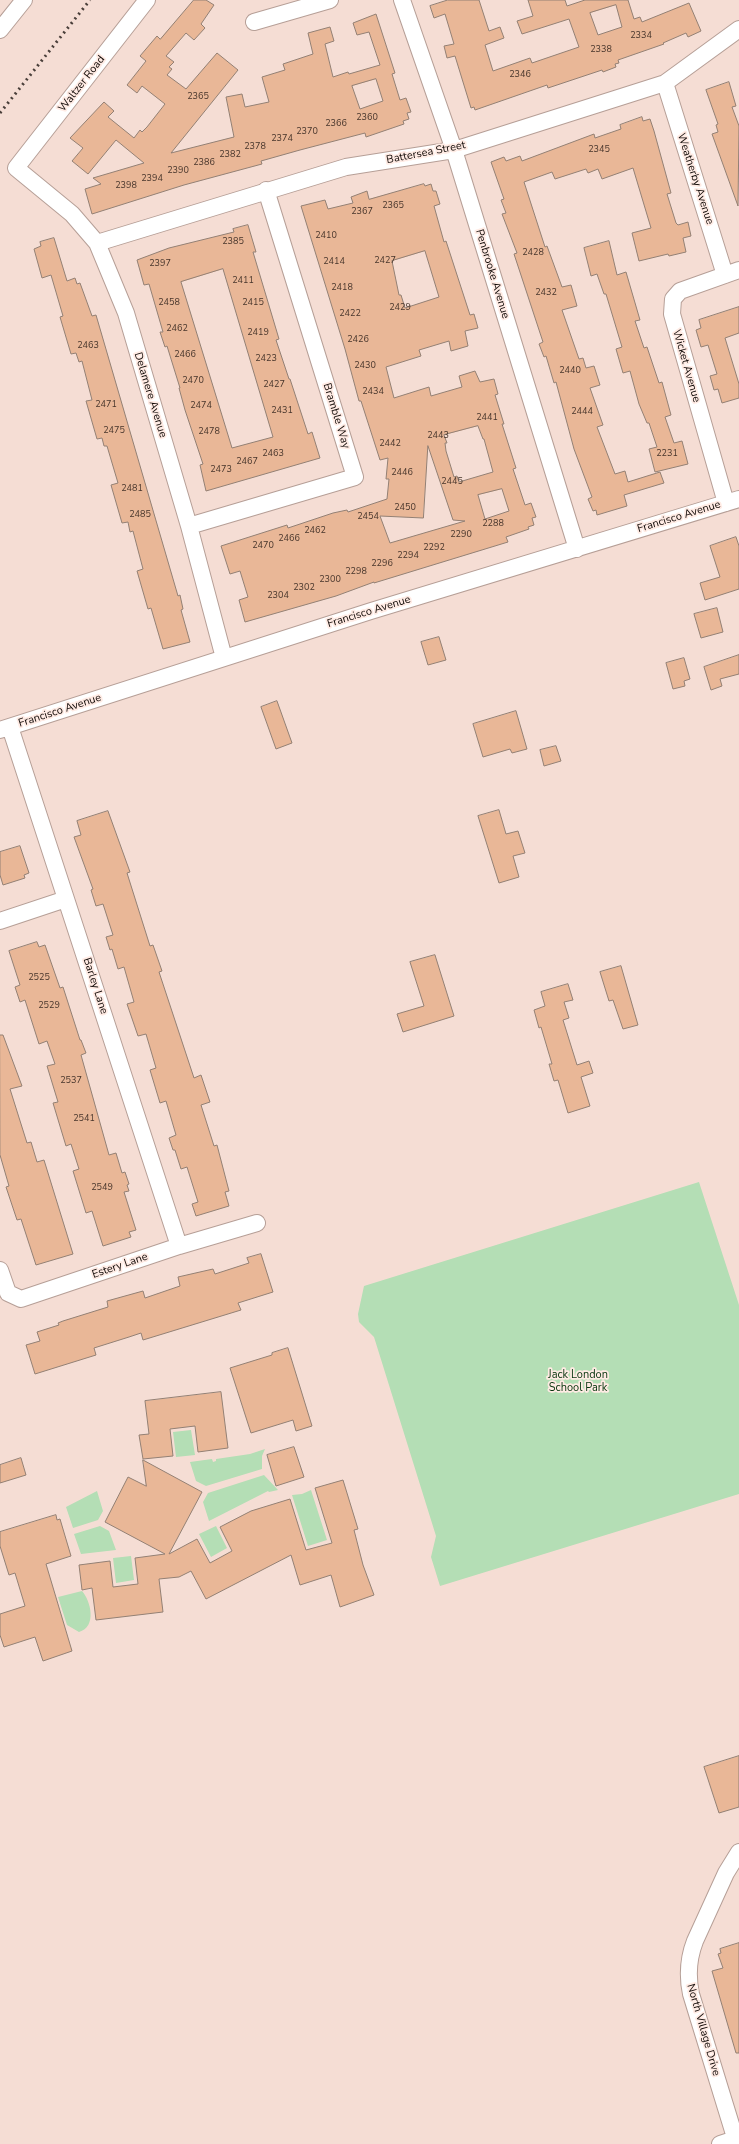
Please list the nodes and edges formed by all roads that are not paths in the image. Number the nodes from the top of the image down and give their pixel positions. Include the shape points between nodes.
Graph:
1 (24, 0) edge
2 (147, 0) edge
3 (330, 0) edge
4 (402, 0) edge
5 (254, 22) dead end
6 (739, 29) edge
7 (0, 30) edge
8 (665, 83) junction
9 (454, 150) junction
10 (16, 168) joint
11 (266, 190) junction
12 (97, 243) junction
13 (732, 272) edge
14 (733, 501) edge
15 (189, 526) junction
16 (577, 549) junction
17 (224, 658) junction
18 (5, 728) edge
19 (66, 900) junction
20 (0, 921) edge
21 (257, 1223) dead end
22 (179, 1246) junction
23 (0, 1270) edge
24 (739, 1852) edge
25 (736, 2142) edge
26 (720, 2144) edge

1 - 7 street
2 - 10 street, Waltzer Road
3 - 5 street
4 - 9 street, Penbrooke Avenue
6 - 8 street, Battersea Street
8 - 9 street, Battersea Street
8 - 13 street, Weatherby Avenue
9 - 11 street, Battersea Street via 346,167
9 - 16 street, Penbrooke Avenue
10 - 12 street, Delamere Avenue via 72,214
11 - 12 street, Battersea Street
11 - 15 street, Bramble Way via 355,477
12 - 15 street, Delamere Avenue via 126,313
13 - 14 street, Wicket Avenue via 680,291 673,299 672,314
14 - 16 street, Francisco Avenue
15 - 17 street, Delamere Avenue
16 - 17 street, Francisco Avenue
17 - 18 street, Francisco Avenue
18 - 19 street, Barley Lane
19 - 20 street
19 - 22 street, Barley Lane
21 - 22 street, Estery Lane
22 - 23 street, Estery Lane via 21,1299 8,1294
24 - 25 street, North Village Drive via 726,1873 690,1952 688,1971 691,1994
25 - 26 street

